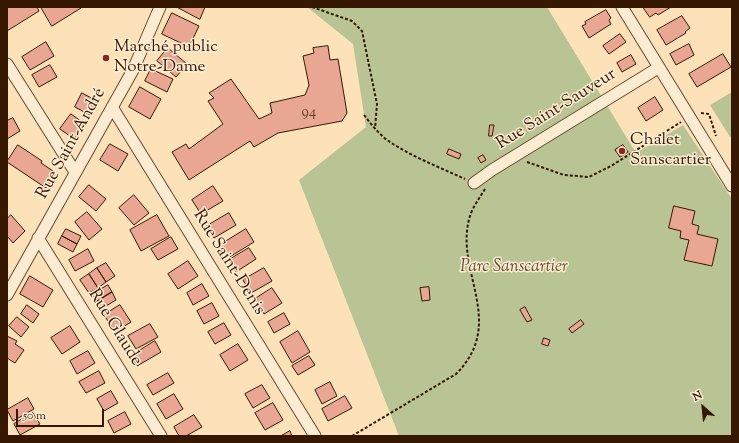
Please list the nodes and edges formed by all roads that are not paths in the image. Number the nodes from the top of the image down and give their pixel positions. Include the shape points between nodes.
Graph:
1 (160, 7) edge
2 (622, 7) edge
3 (7, 64) edge
4 (658, 68) junction
5 (112, 107) junction
6 (75, 172) junction
7 (474, 183) road end
8 (732, 186) edge
9 (38, 238) junction
10 (7, 295) edge
11 (161, 436) edge
12 (316, 436) edge

1 - 5 street, Rue Saint-André via 144,47
2 - 4 street
3 - 6 street
4 - 7 street, Rue Saint-Sauveur
4 - 8 street
5 - 6 street, Rue Saint-André
5 - 12 street, Rue Saint-Denis
6 - 9 street, Rue Saint-André
9 - 10 street, Rue Saint-André
9 - 11 street, Rue Glaude

